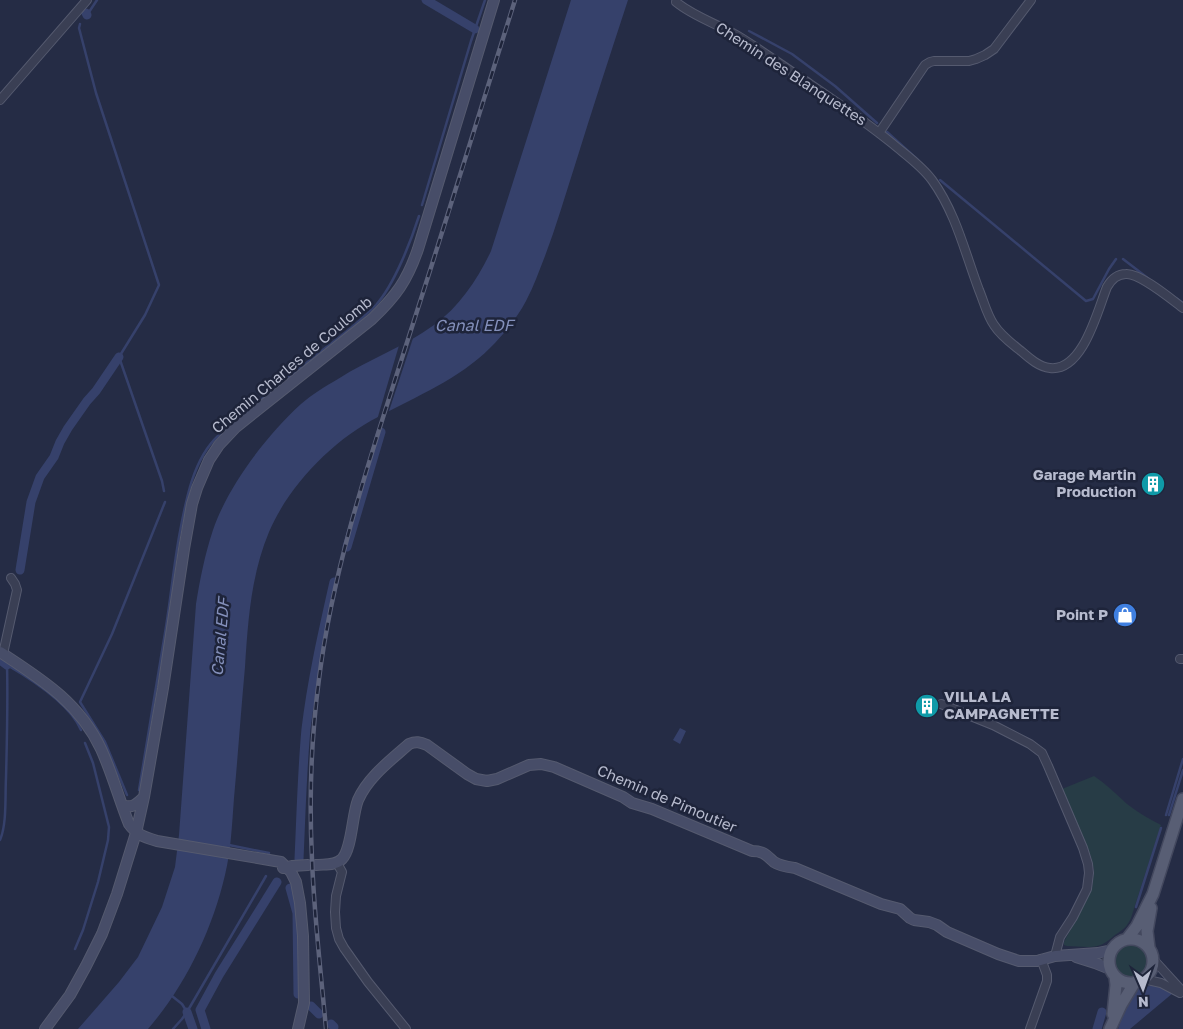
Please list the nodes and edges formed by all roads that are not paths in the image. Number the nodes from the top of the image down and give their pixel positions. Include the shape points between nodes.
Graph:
1 (87, 0) edge
2 (494, 0) edge
3 (1031, 0) edge
4 (676, 2) dead end
5 (0, 100) edge
6 (879, 133) junction
7 (1183, 308) edge
8 (11, 578) dead end
9 (2, 653) edge
10 (941, 704) dead end
11 (144, 795) junction
12 (1183, 799) edge
13 (122, 805) junction
14 (136, 833) junction
15 (259, 859) junction
16 (337, 863) junction
17 (286, 872) junction
18 (1153, 894) junction
19 (1127, 939) junction
20 (1149, 948) junction
21 (1112, 950) junction
22 (1055, 956) junction
23 (1070, 956) junction
24 (1042, 959) junction
25 (1152, 959) junction
26 (1113, 973) junction
27 (1139, 981) junction
28 (1183, 993) edge
29 (1110, 1028) edge
30 (45, 1029) edge
31 (298, 1029) edge
32 (406, 1029) edge
33 (1030, 1029) edge

1 - 5 street
2 - 11 main road, Chemin Charles de Coulomb via 413,265 402,285 372,319 236,427 218,446 204,469 189,516
3 - 6 street via 1000,42 985,55 968,61 934,61 926,65
4 - 6 street, Chemin des Blanquettes via 740,37
6 - 7 street, Chemin des Blanquettes via 922,169 943,196 993,323 1004,337 1041,365 1058,368 1077,354 1092,328 1107,287 1118,276 1129,274 1139,278
8 - 9 street via 17,590
9 - 13 main road via 60,694 84,719 103,755
10 - 22 street via 1034,746 1042,753 1052,775 1083,848 1089,873 1087,889 1060,938
11 - 13 main road via 138,804
11 - 14 main road, Chemin Charles de Coulomb
12 - 18 main road
13 - 14 main road
14 - 15 main road via 157,841
14 - 30 main road, Chemin Charles de Coulomb via 102,934 70,995
15 - 17 main road via 278,865
15 - 17 main road via 281,862
16 - 17 main road
16 - 24 main road, Chemin de Pimoutier via 346,852 361,793 410,744 420,742 482,781 496,779 529,765 554,767 632,803 758,851 782,865 894,907 917,921 930,922 998,954 1025,962
16 - 32 street via 342,872 334,912 339,939
17 - 31 main road via 291,872 296,882 303,936 304,1003
18 - 19 main road
18 - 20 main road via 1147,931
19 - 20 main road via 1140,941
19 - 21 main road
20 - 25 main road
21 - 23 main road, Chemin de Pimoutier
21 - 26 main road via 1109,958
22 - 23 main road, Chemin de Pimoutier
22 - 24 main road, Chemin de Pimoutier
23 - 26 main road, Chemin de Pimoutier via 1095,963
24 - 33 street via 1047,981
25 - 27 main road via 1151,969
25 - 28 street
26 - 27 main road via 1123,981
26 - 29 main road via 1114,1007
27 - 28 street via 1152,980
27 - 29 main road via 1121,1005

